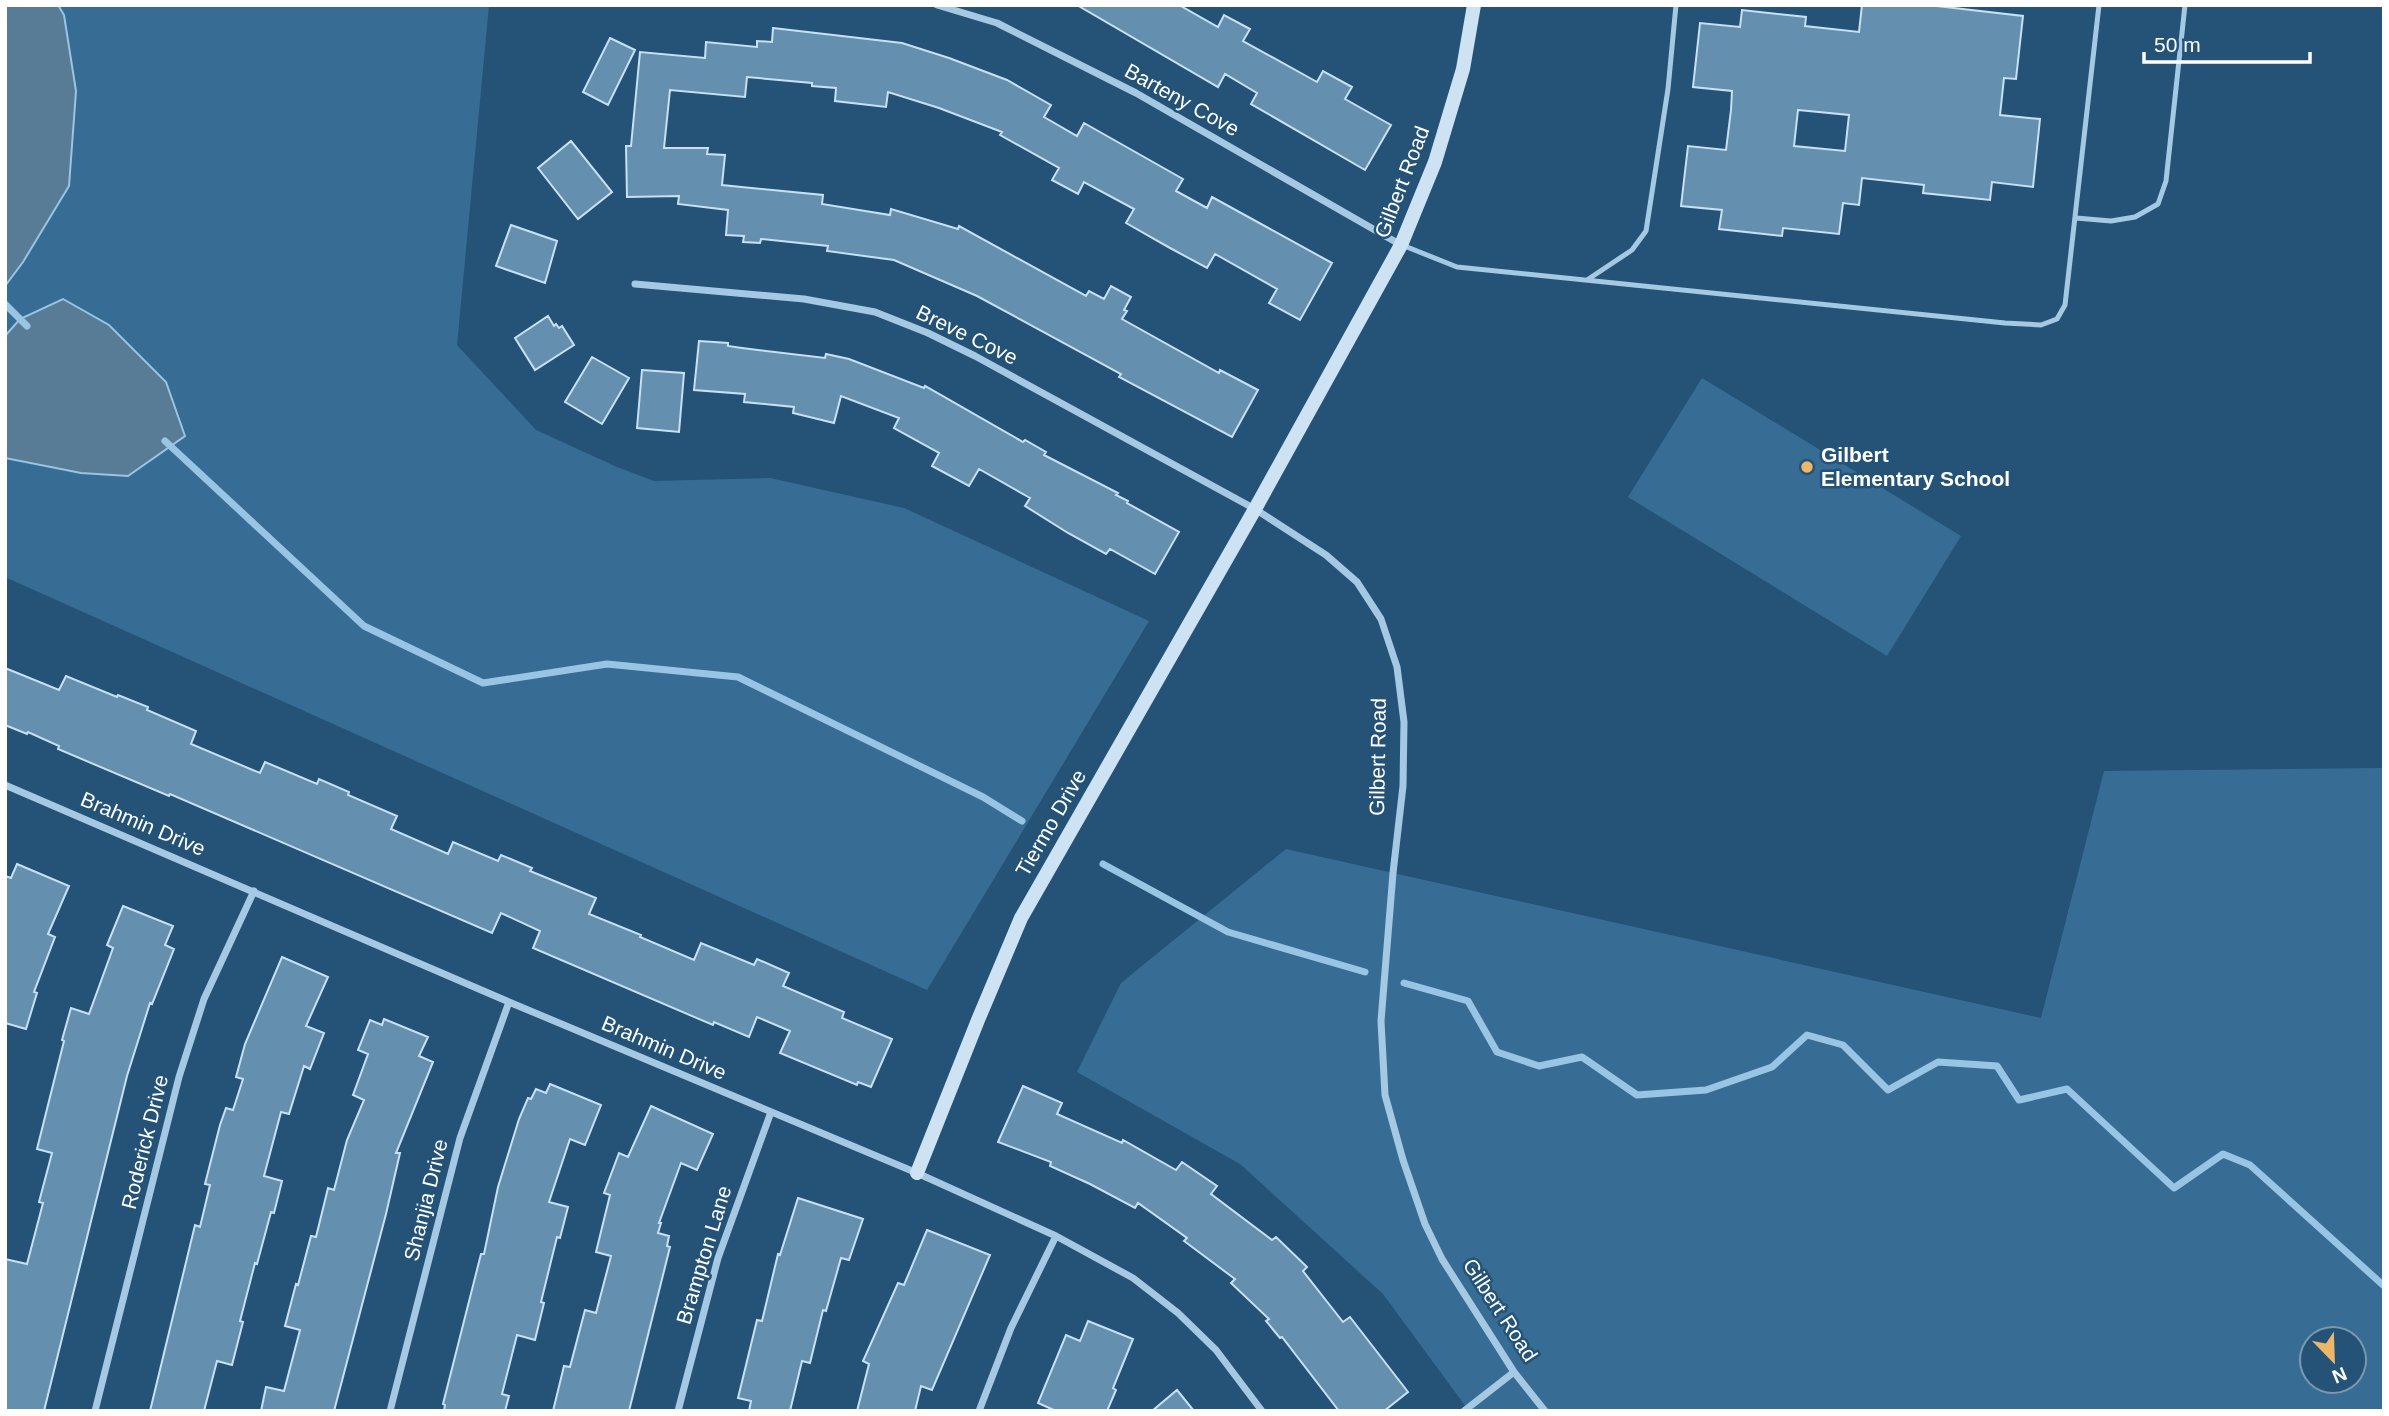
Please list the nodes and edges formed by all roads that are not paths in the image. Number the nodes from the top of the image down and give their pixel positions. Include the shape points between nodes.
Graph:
1 (937, 5) edge
2 (1474, 5) edge
3 (1676, 5) edge
4 (2099, 5) edge
5 (2185, 5) edge
6 (2076, 218) junction
7 (1401, 245) junction
8 (1587, 280) junction
9 (635, 284) dead end
10 (1255, 509) junction
11 (5, 785) edge
12 (254, 891) junction
13 (509, 1002) junction
14 (771, 1112) junction
15 (918, 1173) junction
16 (1056, 1236) junction
17 (1514, 1372) junction
18 (95, 1411) edge
19 (390, 1411) edge
20 (678, 1411) edge
21 (979, 1411) edge
22 (1262, 1411) edge
23 (1464, 1411) edge
24 (1545, 1411) edge

1 - 7 street, Barteny Cove via 997,23 1136,93
2 - 7 street, Gilbert Road via 1463,69 1435,162
3 - 8 lane via 1646,231 1632,250
4 - 6 lane
5 - 6 lane via 2166,181 2158,204 2135,217 2110,221
6 - 8 lane via 2064,305 2057,319 2042,325
7 - 8 lane via 1457,267
7 - 10 street, Gilbert Road
9 - 10 street, Breve Cove via 804,299 874,312 975,356
10 - 15 street, Tiermo Drive via 1021,918
10 - 17 street, Gilbert Road via 1326,555 1357,582 1381,619 1397,667 1404,722 1403,786 1381,1021 1385,1095 1416,1198 1442,1259
11 - 12 street, Brahmin Drive
12 - 13 street, Brahmin Drive
12 - 18 street, Roderick Drive via 204,999 179,1077
13 - 14 street, Brahmin Drive
13 - 19 street, Shanjia Drive via 460,1138
14 - 15 street, Brahmin Drive
14 - 20 street, Brampton Lane via 718,1258
15 - 16 street, Brahmin Drive
16 - 21 street via 1011,1328
16 - 22 street, Brahmin Drive via 1133,1278 1178,1313 1216,1350
17 - 23 street
17 - 24 street, Gilbert Road

